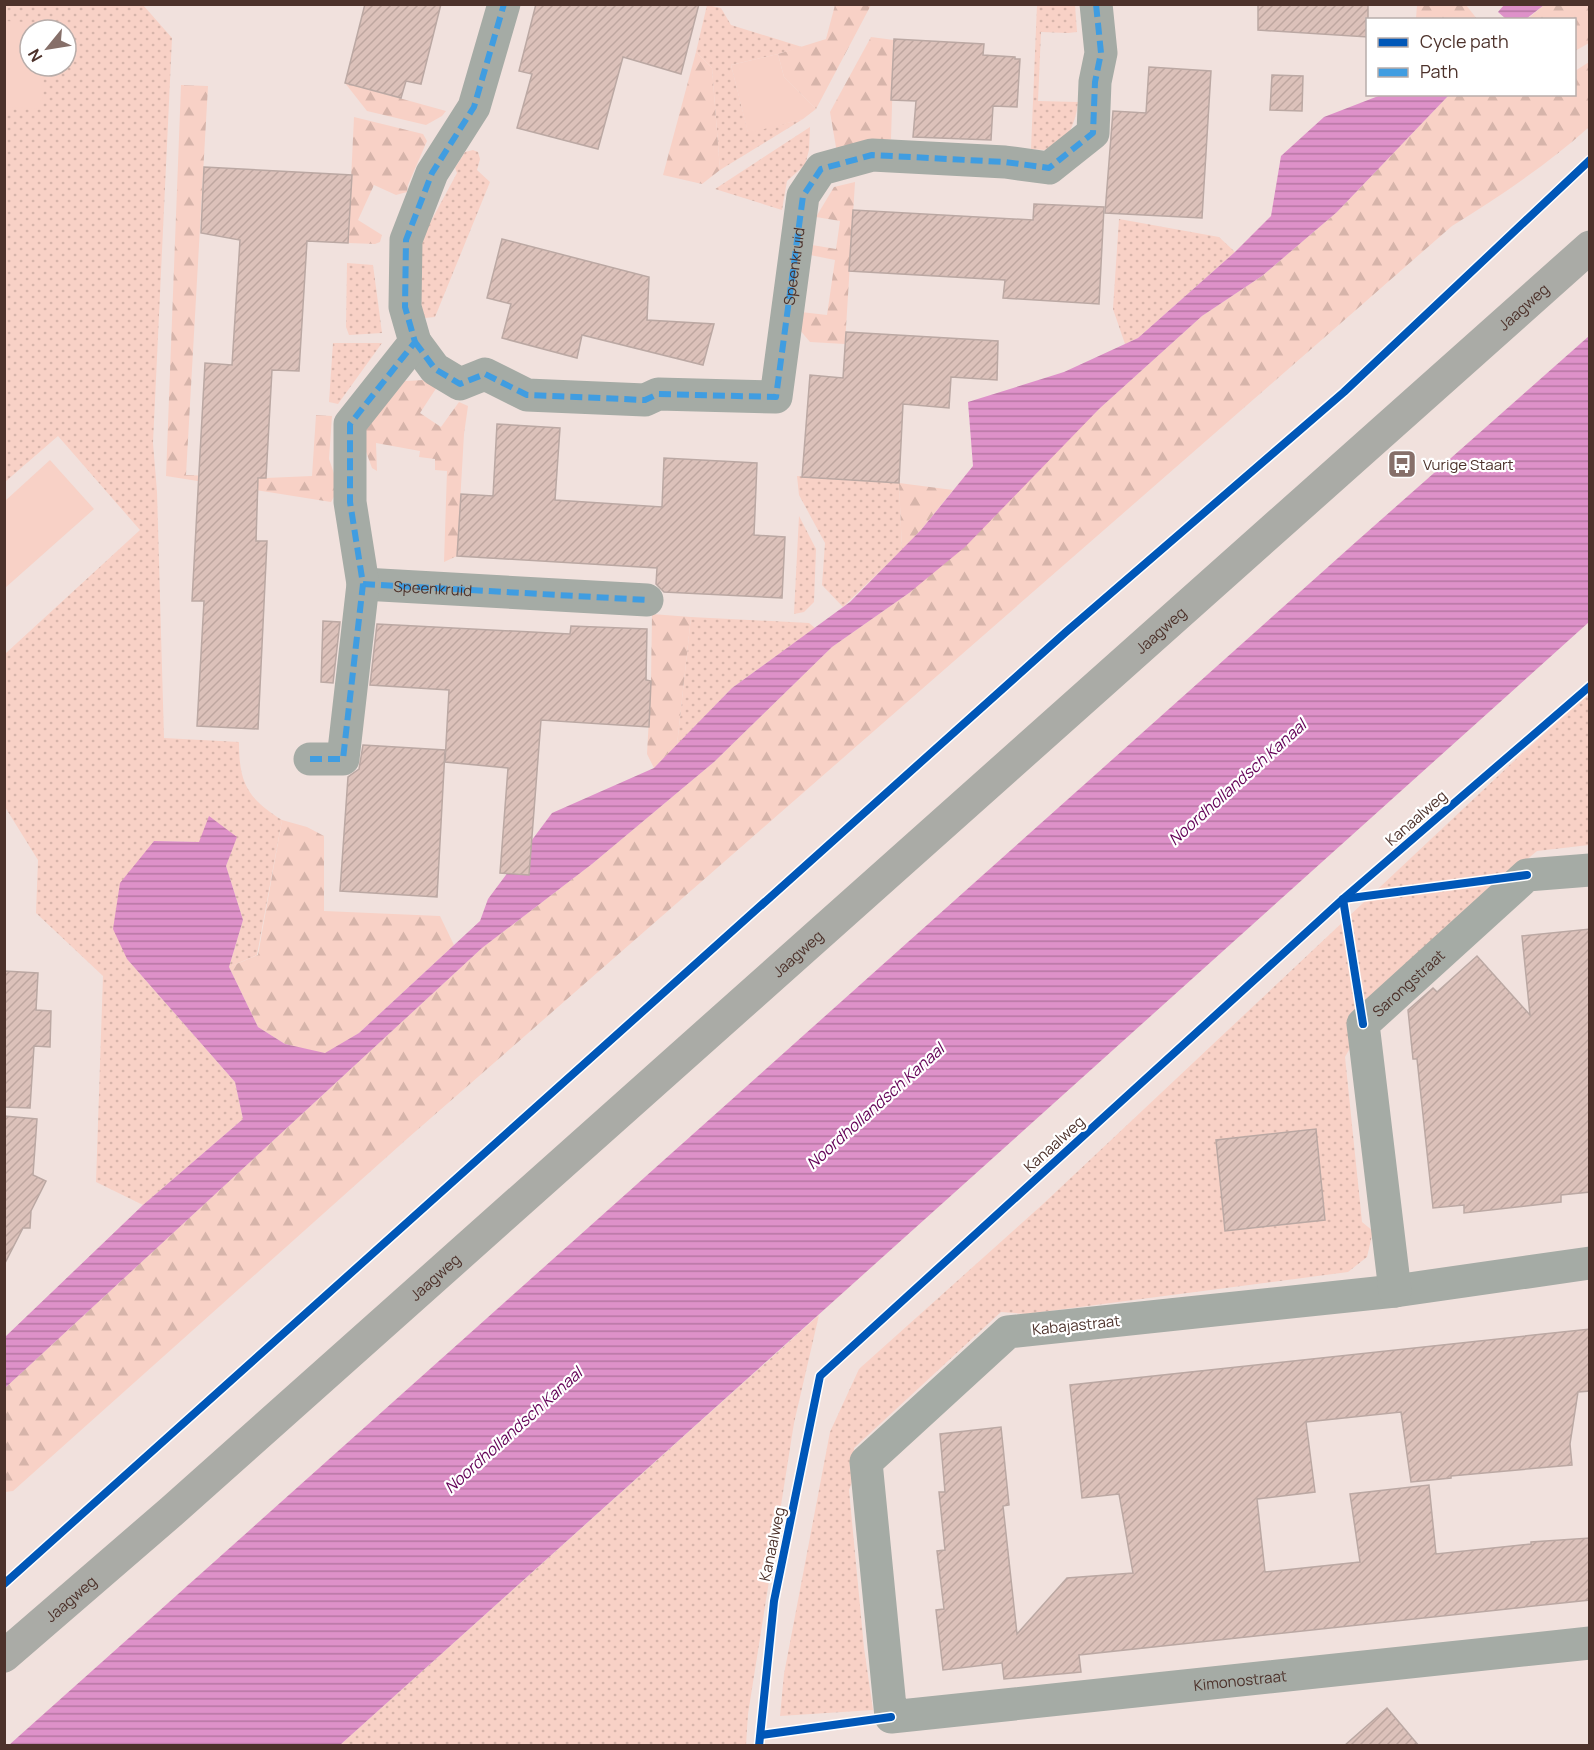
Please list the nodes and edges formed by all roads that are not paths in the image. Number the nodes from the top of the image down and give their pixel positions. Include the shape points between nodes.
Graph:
1 (504, 4) edge
2 (1096, 4) edge
3 (1590, 247) edge
4 (415, 342) junction
5 (363, 584) junction
6 (647, 600) dead end
7 (310, 759) dead end
8 (1590, 870) edge
9 (1590, 1263) edge
10 (1395, 1291) junction
11 (1590, 1643) edge
12 (4, 1656) edge
13 (891, 1717) joint

1 - 4 street, Speenkruid via 474,107 432,173 406,240 405,307
2 - 4 street, Speenkruid via 1101,53 1095,82 1094,133 1049,168 872,155 821,170 804,196 776,397 658,394 645,400 527,395 485,374 460,384 435,369
3 - 12 main road, Jaagweg via 172,1511
4 - 5 street via 350,424 350,502
5 - 6 street, Speenkruid
5 - 7 street via 343,759
8 - 10 street, Sarongstraat via 1527,875 1363,1024
9 - 10 street, Kabajastraat
10 - 13 street, Kabajastraat via 1008,1332 866,1462
11 - 13 street, Kimonostraat

